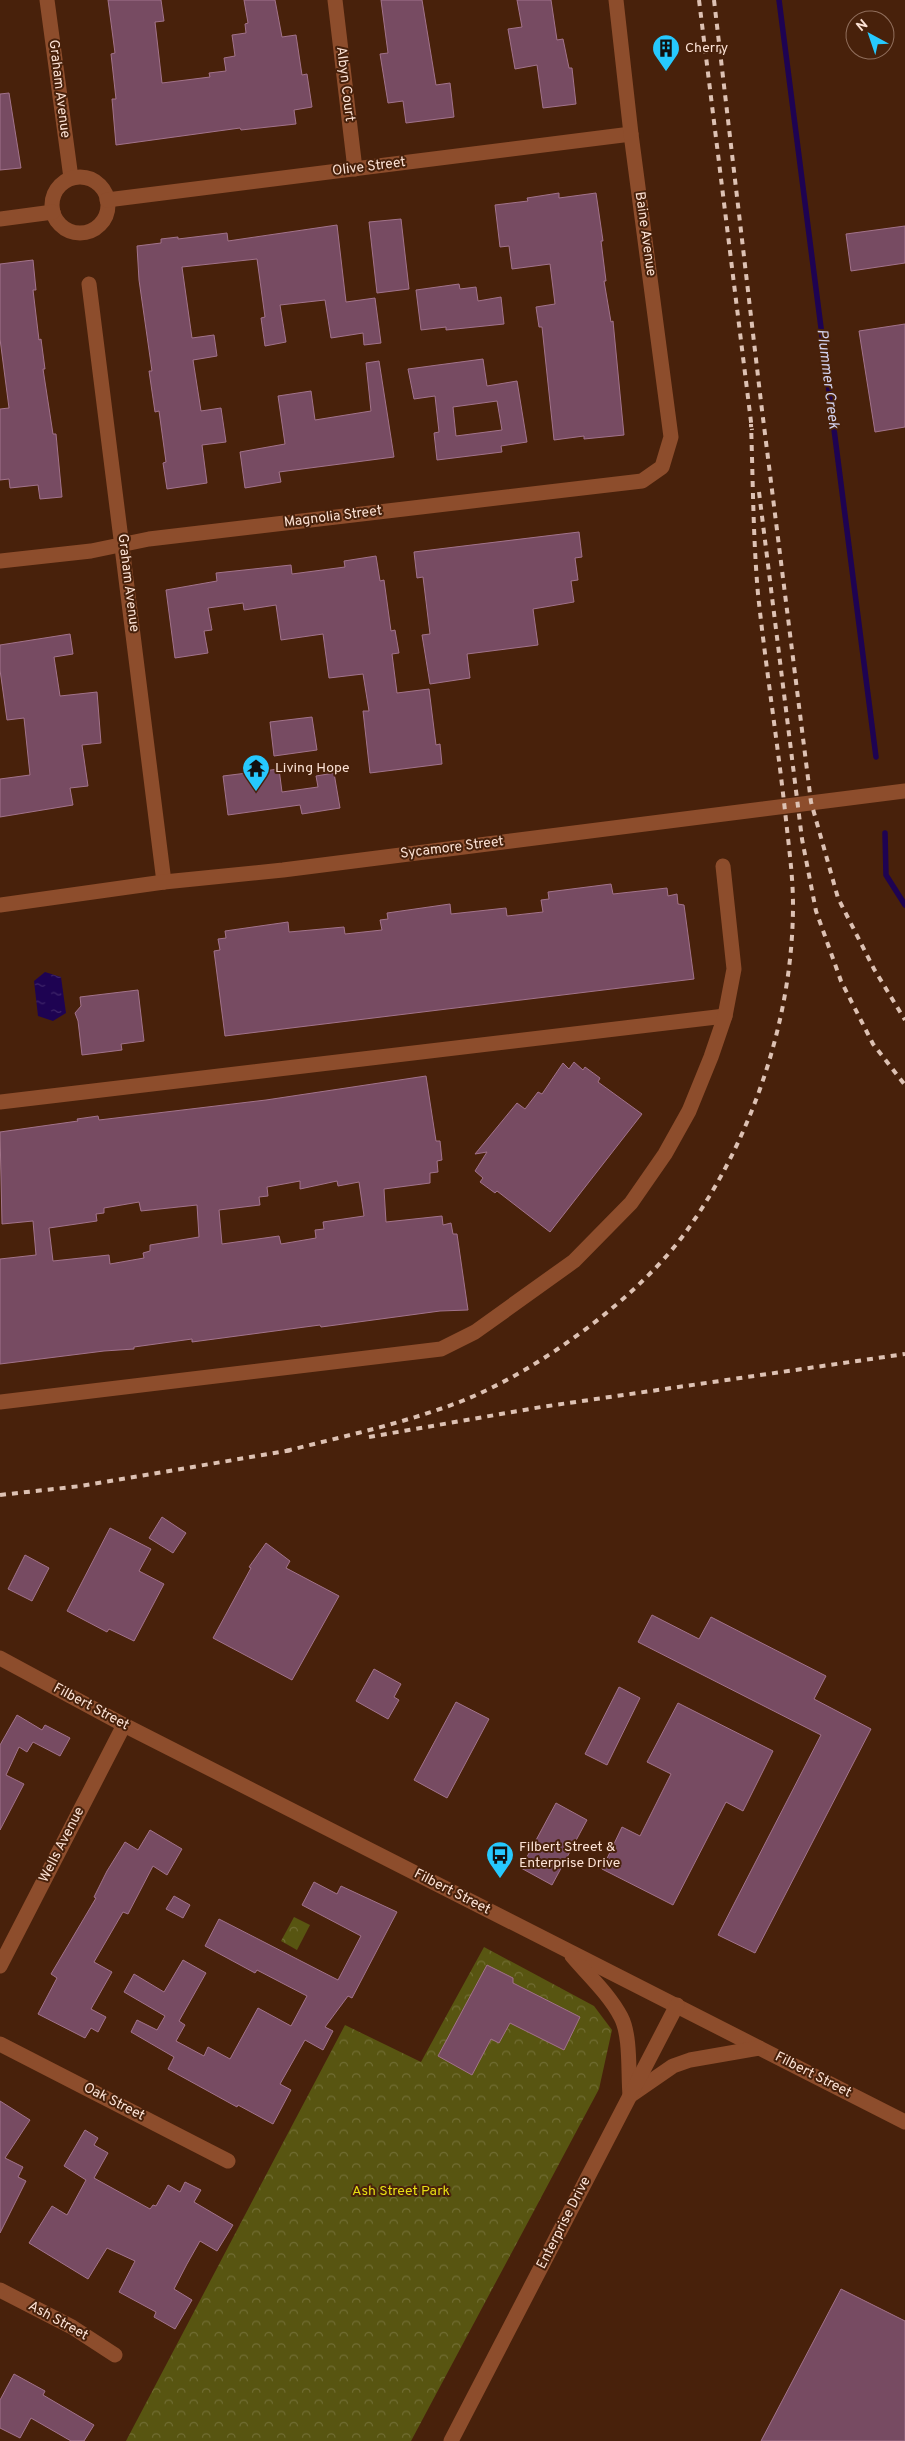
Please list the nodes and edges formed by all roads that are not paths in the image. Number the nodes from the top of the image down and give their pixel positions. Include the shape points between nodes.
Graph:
1 (47, 0) edge
2 (335, 0) edge
3 (616, 0) edge
4 (631, 134) junction
5 (355, 169) junction
6 (70, 178) junction
7 (108, 200) junction
8 (53, 212) junction
9 (0, 218) edge
10 (89, 284) dead end
11 (662, 467) joint
12 (123, 543) junction
13 (0, 561) edge
14 (905, 790) edge
15 (723, 866) dead end
16 (164, 882) junction
17 (0, 905) edge
18 (725, 1016) junction
19 (0, 1102) edge
20 (0, 1402) edge
21 (0, 1658) edge
22 (124, 1724) junction
23 (567, 1951) junction
24 (0, 1966) edge
25 (677, 2004) junction
26 (0, 2044) edge
27 (759, 2048) junction
28 (630, 2096) junction
29 (905, 2122) edge
30 (228, 2161) dead end
31 (0, 2290) edge
32 (115, 2355) dead end
33 (451, 2441) edge

1 - 6 street, Graham Avenue
2 - 5 street, Albyn Court
3 - 4 street, Baine Avenue
4 - 5 street, Olive Street
4 - 11 street, Baine Avenue via 671,437
5 - 7 street, Olive Street
6 - 7 street via 95,181
6 - 8 street via 55,193
7 - 8 street via 101,225 84,234 64,229
8 - 9 street
10 - 12 street, Graham Avenue
11 - 12 street, Magnolia Street via 642,481
12 - 13 street, Magnolia Street via 91,551
12 - 16 street, Graham Avenue
14 - 16 street, Sycamore Street via 284,870
15 - 18 street via 734,969
16 - 17 street, Sycamore Street
18 - 19 street
18 - 20 street via 689,1111 665,1154 631,1202 574,1261 459,1341 431,1350
21 - 22 street, Filbert Street
22 - 23 street, Filbert Street
22 - 24 street, Wells Avenue
23 - 25 street, Filbert Street
23 - 28 street via 608,1997 622,2018
25 - 27 street, Filbert Street
25 - 28 street, Enterprise Drive
26 - 30 street, Oak Street
27 - 28 street via 673,2066
27 - 29 street, Filbert Street
28 - 33 street, Enterprise Drive
31 - 32 street, Ash Street via 72,2327

